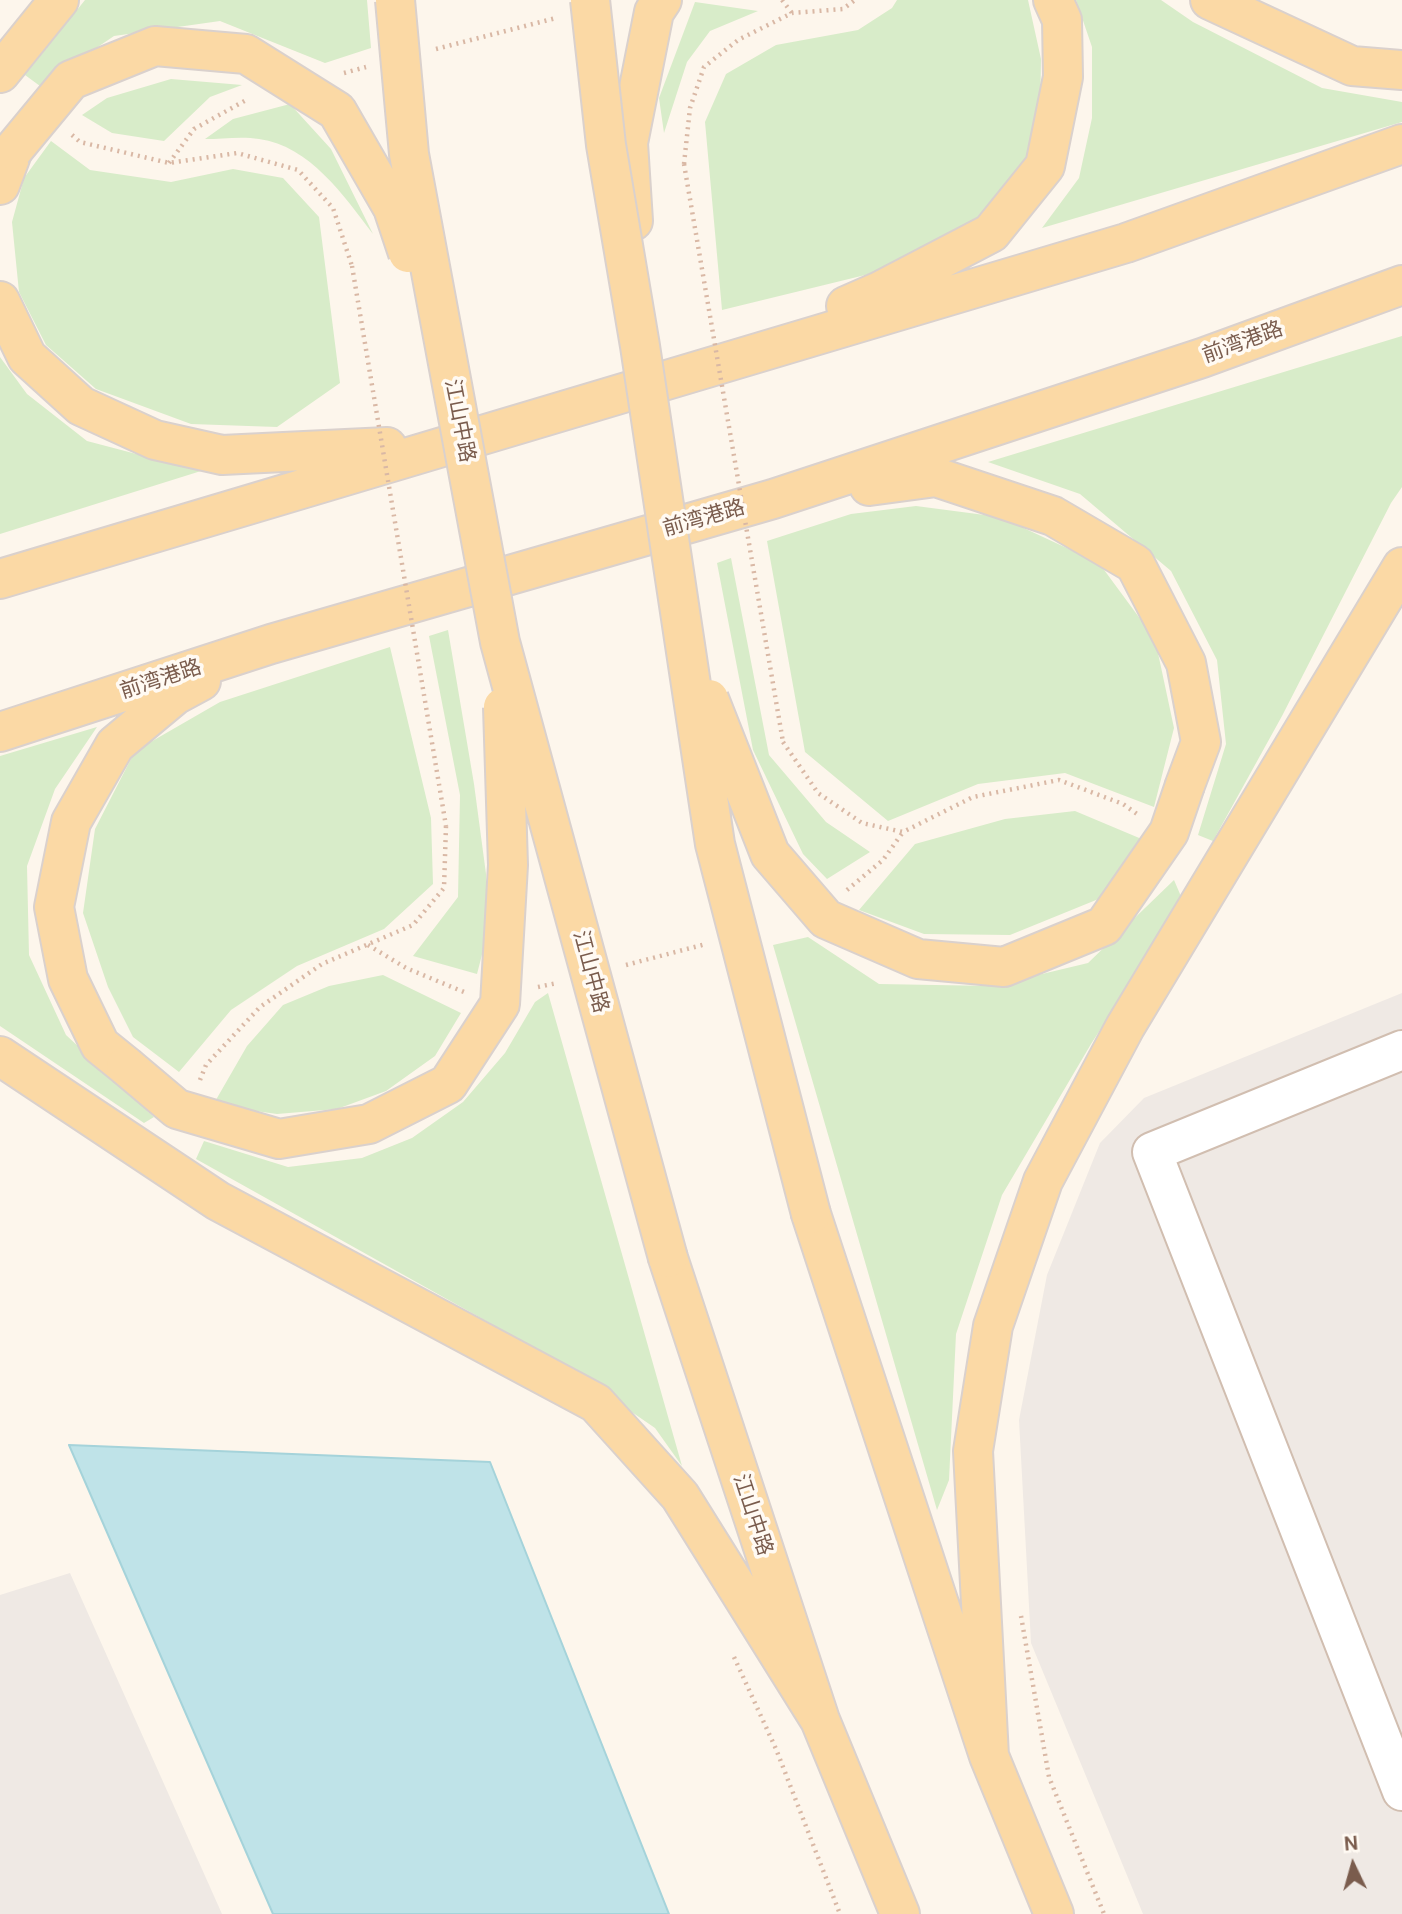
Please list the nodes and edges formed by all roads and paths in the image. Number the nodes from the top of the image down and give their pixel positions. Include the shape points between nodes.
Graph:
1 (59, 0) edge
2 (395, 0) edge
3 (590, 0) edge
4 (662, 0) edge
5 (782, 0) edge
6 (855, 0) edge
7 (1053, 0) edge
8 (1210, 0) edge
9 (792, 13) junction
10 (1402, 70) edge
11 (0, 73) edge
12 (71, 135) dead end
13 (1402, 144) edge
14 (0, 185) edge
15 (1402, 285) edge
16 (0, 300) edge
17 (640, 346) junction
18 (707, 367) junction
19 (452, 386) junction
20 (449, 444) junction
21 (774, 499) junction
22 (1402, 567) edge
23 (0, 579) edge
24 (685, 638) junction
25 (500, 642) junction
26 (271, 644) junction
27 (0, 732) edge
28 (1146, 820) dead end
29 (903, 832) junction
30 (846, 891) dead end
31 (712, 942) dead end
32 (368, 944) junction
33 (617, 967) dead end
34 (563, 981) dead end
35 (537, 987) dead end
36 (475, 996) dead end
37 (1402, 1050) edge
38 (0, 1056) edge
39 (197, 1088) dead end
40 (1019, 1605) dead end
41 (732, 1651) dead end
42 (820, 1720) junction
43 (989, 1756) junction
44 (1402, 1791) edge
45 (840, 1914) edge
46 (900, 1914) edge
47 (1054, 1914) edge
48 (1104, 1914) edge

1 - 11 main road
2 - 19 main road, 江山中路, bridge via 409,154
3 - 17 main road, bridge via 606,145
4 - 17 main road, bridge via 654,12 628,143
5 - 9 path
6 - 9 path via 843,9
7 - 18 main road via 1062,20 1063,77 1045,166 991,233 878,292
8 - 10 main road via 1352,66
9 - 29 path, bridge via 738,40 704,67 690,108 684,164 783,741 818,793 862,823
12 - 32 path, bridge via 80,142 169,163 237,153 298,170 333,208 352,266 446,826 444,888 414,925
13 - 18 main road via 1126,243
14 - 19 main road, bridge via 13,150 71,80 155,46 246,54 337,111 393,208
15 - 21 main road, 前湾港路 via 1202,358
16 - 20 main road via 27,357 81,407 155,440 222,455
17 - 24 main road, bridge
18 - 20 main road
19 - 25 main road, 江山中路, bridge
20 - 23 main road
21 - 24 main road, bridge via 936,477 1053,516 1135,564 1186,663 1201,742 1169,832 1104,926 1004,967 918,959 826,919 770,854
21 - 26 main road, 前湾港路
22 - 43 main road via 1125,1027 1043,1181 1011,1273 993,1326 974,1451
24 - 43 main road, bridge via 715,844 811,1214
25 - 26 main road, bridge via 508,865 500,1004 448,1084 369,1124 279,1139 177,1109 100,1045 68,979 54,906 71,822 115,745 175,695
25 - 42 main road, 江山中路, bridge via 668,1258
26 - 27 main road, 前湾港路
28 - 29 path via 1123,804 1059,780 973,797
29 - 30 path via 883,860
31 - 33 path
32 - 36 path via 405,968
32 - 39 path via 322,964 260,1007 206,1065
34 - 35 path
37 - 44 lane via 1152,1152
38 - 42 main road via 218,1201 596,1403 680,1496
40 - 48 path via 1049,1777
41 - 45 path
42 - 46 main road, 江山中路
43 - 47 main road

